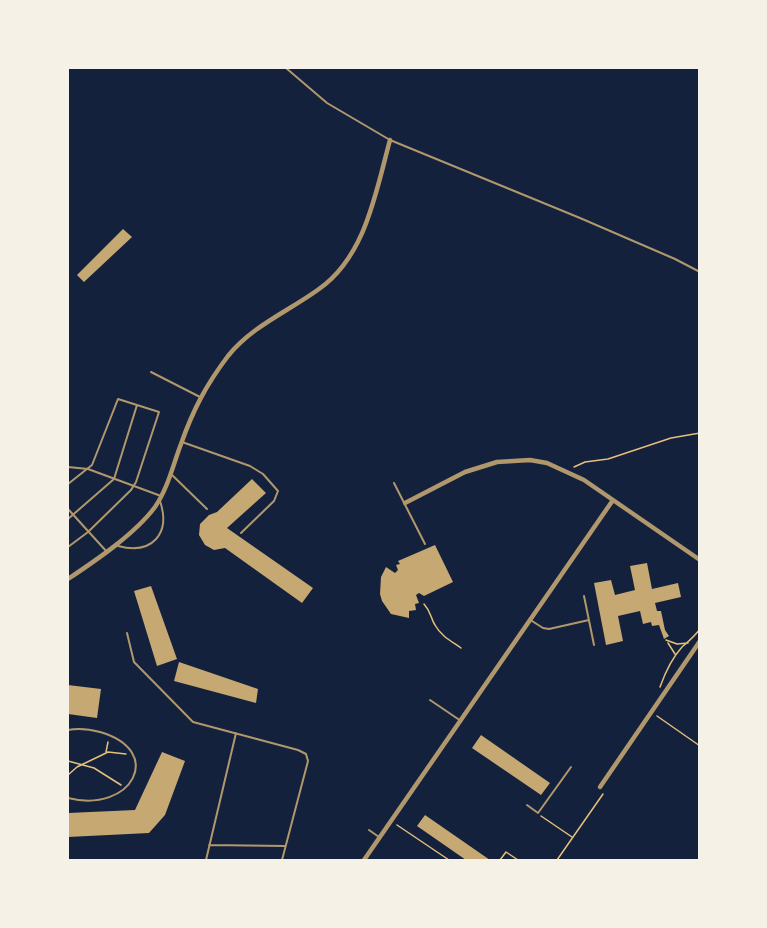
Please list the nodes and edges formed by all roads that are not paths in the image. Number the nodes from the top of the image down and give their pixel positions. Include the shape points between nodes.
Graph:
1 (286, 68) edge
2 (390, 140) junction
3 (699, 272) edge
4 (151, 372) dead end
5 (200, 397) junction
6 (138, 405) junction
7 (182, 442) junction
8 (68, 467) edge
9 (88, 469) junction
10 (171, 474) junction
11 (114, 479) junction
12 (394, 483) dead end
13 (68, 484) edge
14 (134, 486) junction
15 (160, 497) junction
16 (613, 500) junction
17 (405, 503) junction
18 (68, 509) edge
19 (207, 509) dead end
20 (73, 515) junction
21 (68, 519) edge
22 (88, 532) junction
23 (241, 533) dead end
24 (425, 544) dead end
25 (116, 545) junction
26 (68, 548) edge
27 (107, 552) junction
28 (699, 560) edge
29 (68, 579) edge
30 (584, 596) dead end
31 (530, 620) junction
32 (589, 620) junction
33 (127, 633) dead end
34 (699, 640) edge
35 (594, 645) dead end
36 (430, 700) dead end
37 (461, 721) junction
38 (68, 730) edge
39 (236, 733) junction
40 (571, 768) dead end
41 (600, 787) dead end
42 (68, 798) edge
43 (527, 805) dead end
44 (369, 830) dead end
45 (380, 838) junction
46 (209, 845) junction
47 (286, 846) junction
48 (206, 861) edge
49 (282, 861) edge
50 (364, 861) edge

1 - 2 lane via 327,103
2 - 3 lane
2 - 5 street via 363,231 339,271 321,288 246,338
4 - 5 lane
5 - 7 street
6 - 9 lane via 118,399
6 - 11 lane
6 - 14 lane via 159,412
7 - 10 street
7 - 23 lane via 250,466 278,491 274,501
8 - 9 lane
9 - 11 lane
9 - 13 lane
10 - 15 street
10 - 19 lane
11 - 14 lane
11 - 20 lane
12 - 17 lane
14 - 15 lane
14 - 22 lane
15 - 25 street
15 - 25 lane via 164,520 161,534 143,547
16 - 17 street via 570,472 530,460 497,462 465,472
16 - 28 street
16 - 31 street
17 - 24 lane
18 - 20 lane
20 - 21 lane
20 - 22 lane
22 - 26 lane
22 - 27 lane
25 - 27 street
27 - 29 street
30 - 32 lane
31 - 32 lane via 549,629
31 - 37 street
32 - 35 lane
33 - 39 lane via 134,662 194,722
34 - 41 street
36 - 37 lane
37 - 45 street
38 - 42 lane via 91,730 122,743 133,755 136,772 125,790 115,795 92,801
39 - 46 lane
39 - 47 lane via 306,754 308,761
40 - 43 lane via 538,813
44 - 45 lane
45 - 50 street
46 - 47 lane
46 - 48 lane
47 - 49 lane

